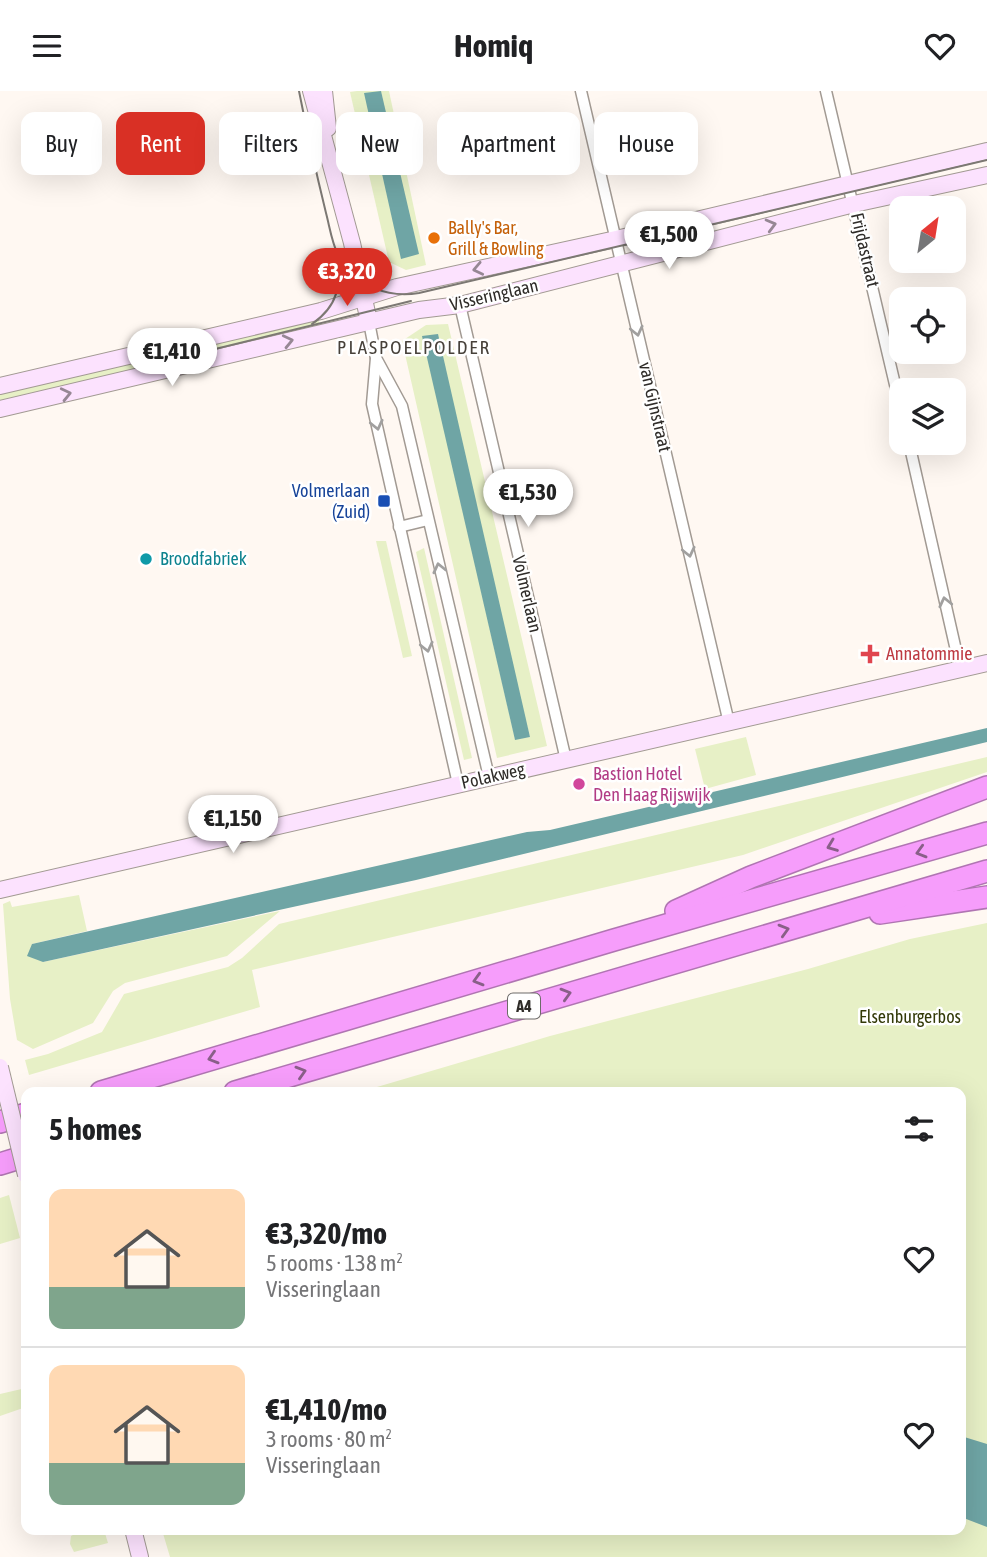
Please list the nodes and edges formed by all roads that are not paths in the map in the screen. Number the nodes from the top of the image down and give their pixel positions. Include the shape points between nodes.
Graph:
1 (312, 91) edge
2 (324, 91) edge
3 (581, 91) edge
4 (827, 91) edge
5 (987, 151) edge
6 (330, 155) junction
7 (987, 175) edge
8 (848, 183) junction
9 (854, 204) junction
10 (616, 239) junction
11 (621, 264) junction
12 (364, 296) junction
13 (460, 305) junction
14 (369, 322) junction
15 (376, 358) junction
16 (894, 378) edge
17 (0, 386) edge
18 (0, 409) edge
19 (912, 455) edge
20 (428, 520) junction
21 (399, 527) junction
22 (987, 663) edge
23 (960, 668) junction
24 (729, 723) junction
25 (566, 760) junction
26 (488, 777) junction
27 (458, 784) junction
28 (987, 787) edge
29 (987, 834) edge
30 (987, 871) edge
31 (0, 890) edge
32 (987, 897) edge
33 (812, 922) junction
34 (614, 940) junction
35 (0, 1067) edge
36 (118, 1087) edge
37 (253, 1087) edge
38 (21, 1116) edge
39 (0, 1122) edge
40 (21, 1154) edge
41 (21, 1158) edge
42 (0, 1164) edge
43 (134, 1535) edge
44 (140, 1557) edge

1 - 6 street
2 - 6 street
3 - 10 street, van Gijnstraat
4 - 8 street, Frijdastraat
5 - 8 street, Visseringlaan
6 - 12 street
7 - 9 street, Visseringlaan
8 - 9 street, Frijdastraat
8 - 10 street, Visseringlaan
11 -> 9 street, Visseringlaan
9 - 16 street, Frijdastraat
10 - 11 street, van Gijnstraat
10 -> 12 street, Visseringlaan
11 - 13 street, Visseringlaan
11 -> 24 street, van Gijnstraat
12 - 14 street
12 - 17 street, Visseringlaan via 331,309
13 - 14 street, Visseringlaan
13 - 25 street, Volmerlaan
14 - 15 street
18 -> 14 street, Visseringlaan
15 - 20 street via 402,406
15 -> 21 street via 372,404
23 -> 19 street
20 - 21 street
26 -> 20 street
21 -> 27 street
22 - 23 street, Polakweg
23 - 24 street, Polakweg
24 - 25 street, Polakweg
25 - 26 street, Polakweg
26 - 27 street, Polakweg
27 - 31 street, Polakweg
28 -> 34 highway, A4 via 751,877
29 -> 34 highway, A4
30 - 33 highway, A4
32 - 33 highway, A4
37 -> 33 highway, A4
34 -> 36 highway, A4
35 - 40 street, bridge
38 - 39 highway
41 - 42 highway
43 - 44 street

